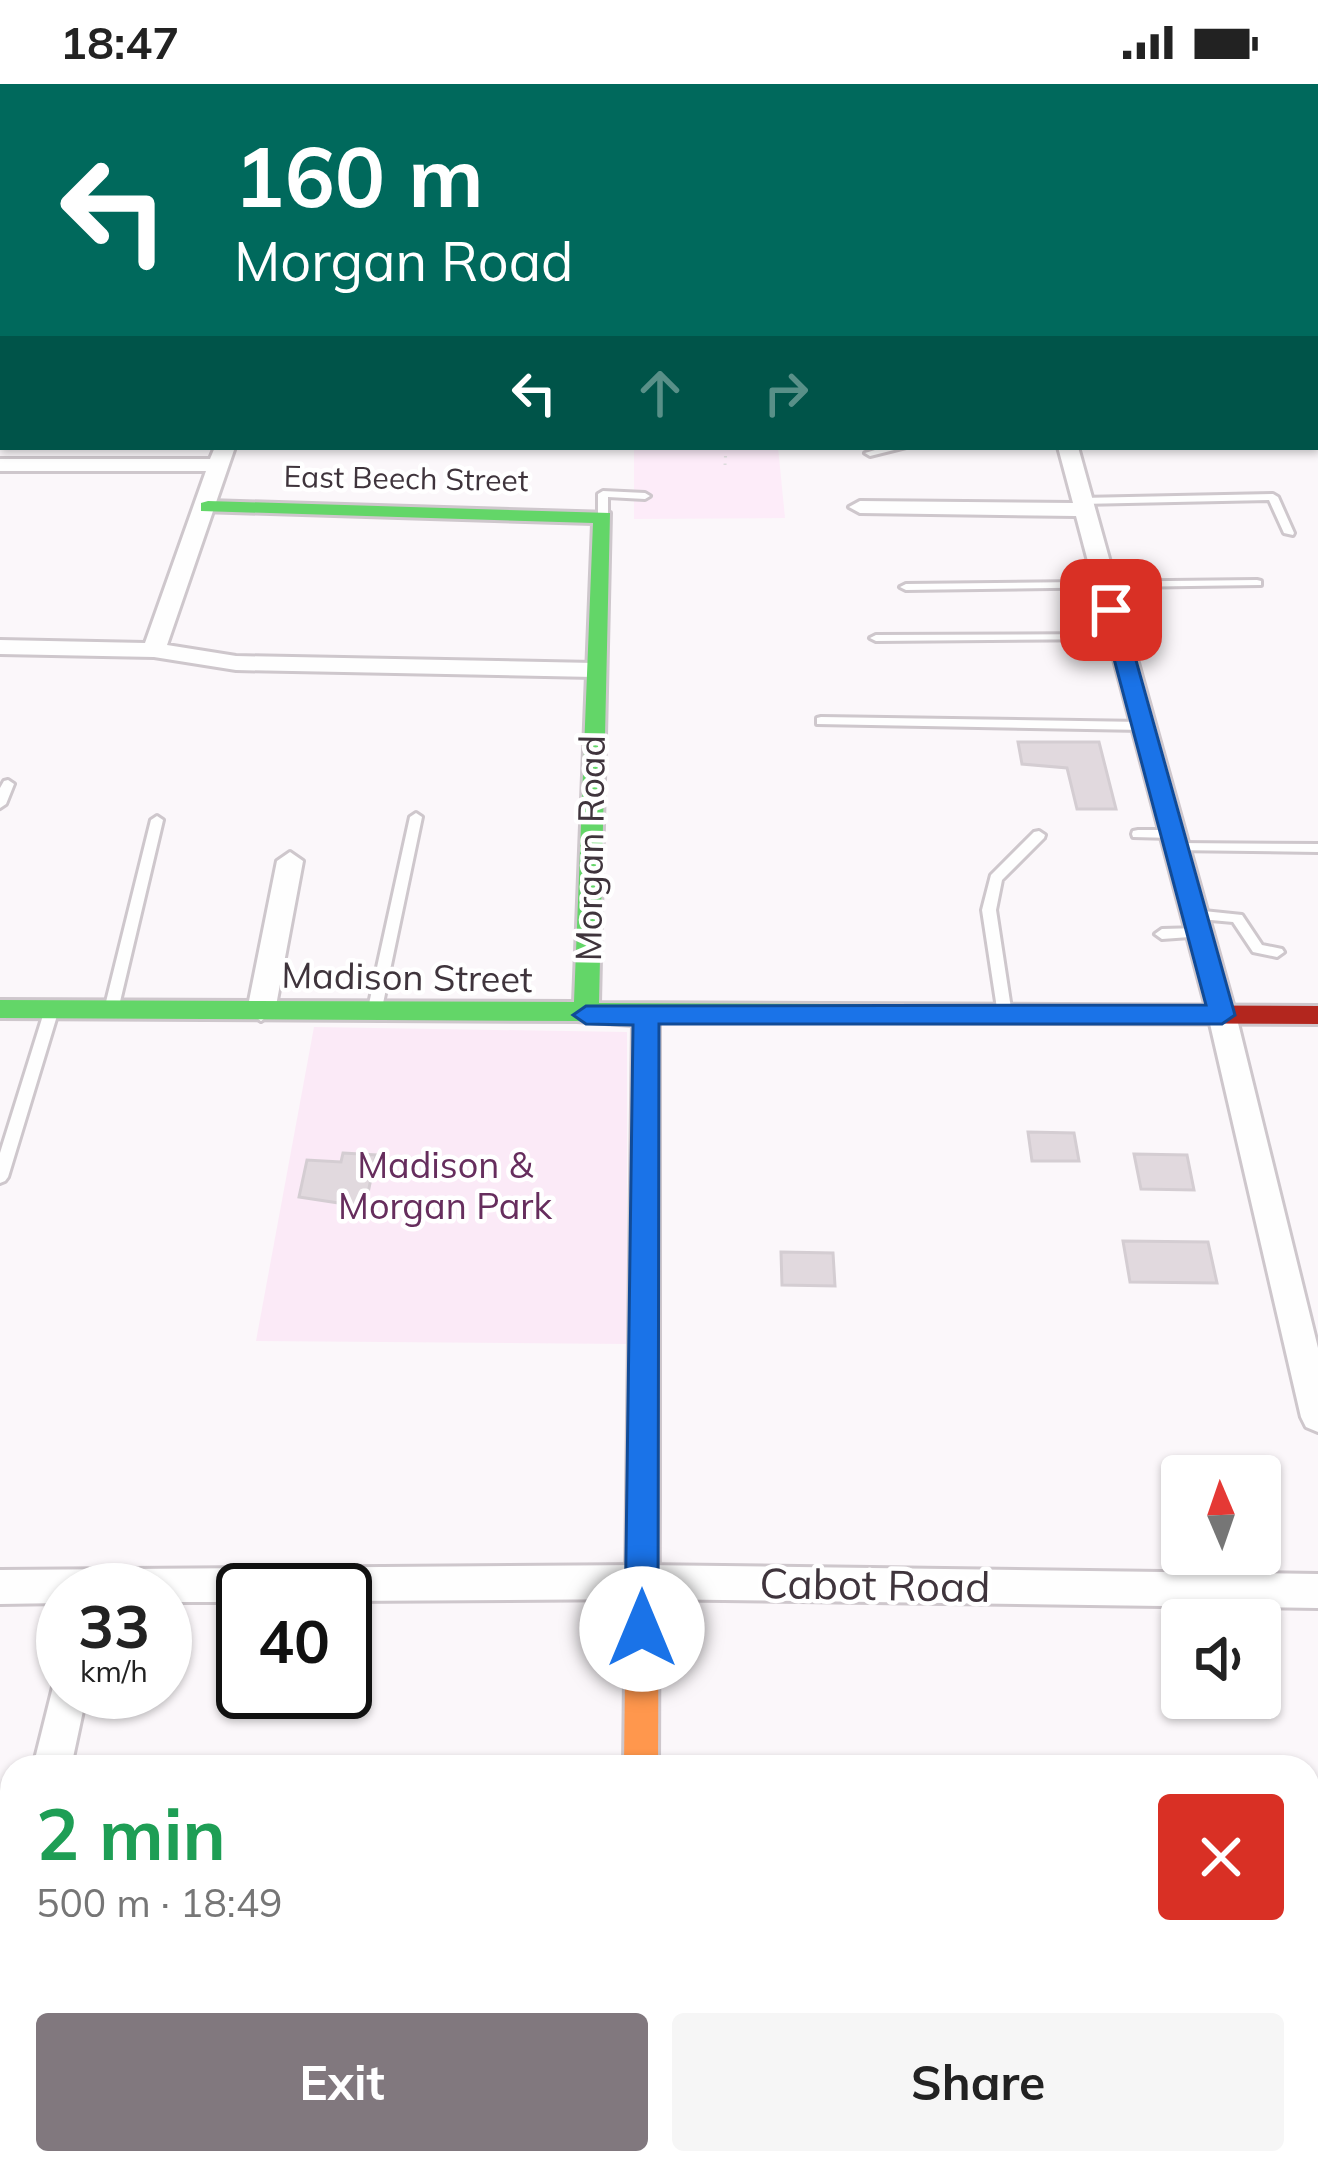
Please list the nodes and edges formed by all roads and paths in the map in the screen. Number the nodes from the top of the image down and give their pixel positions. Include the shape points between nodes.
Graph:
1 (726, 450) edge
2 (886, 450) edge
3 (1069, 450) edge
4 (870, 453) dead end
5 (223, 456) edge
6 (0, 465) edge
7 (725, 465) dead end
8 (645, 496) dead end
9 (1083, 505) junction
10 (208, 507) junction
11 (860, 507) dead end
12 (602, 517) junction
13 (1289, 533) dead end
14 (1257, 583) dead end
15 (1104, 584) junction
16 (906, 586) dead end
17 (1118, 637) junction
18 (876, 638) dead end
19 (0, 647) edge
20 (154, 650) junction
21 (594, 670) junction
22 (821, 721) dead end
23 (1143, 726) junction
24 (8, 784) dead end
25 (0, 804) edge
26 (416, 818) dead end
27 (157, 820) dead end
28 (1138, 834) dead end
29 (1039, 835) dead end
30 (1174, 840) junction
31 (1318, 848) edge
32 (290, 861) dead end
33 (1197, 924) junction
34 (1162, 934) dead end
35 (993, 938) junction
36 (1010, 938) dead end
37 (1277, 952) dead end
38 (0, 1009) edge
39 (52, 1009) junction
40 (111, 1010) junction
41 (260, 1012) junction
42 (374, 1013) junction
43 (586, 1015) junction
44 (1005, 1015) junction
45 (1222, 1015) junction
46 (1318, 1015) edge
47 (0, 1177) edge
48 (1318, 1417) edge
49 (642, 1582) junction
50 (0, 1587) edge
51 (36, 1588) edge
52 (192, 1588) edge
53 (1318, 1591) edge
54 (62, 1719) edge
55 (55, 1755) edge
56 (641, 1755) edge

1 - 7 path
2 - 4 lane
3 - 9 street
5 - 6 street
5 - 10 street
8 - 12 lane via 603,494
9 - 11 street
9 - 13 lane via 1273,497
9 - 15 street
10 - 12 street, East Beech Street
10 - 20 street
12 - 21 street, Morgan Road
14 - 15 lane
15 - 16 lane
15 - 17 street
17 - 18 lane
17 - 23 street
19 - 20 street
20 - 21 street via 236,663
21 - 43 street, Morgan Road
22 - 23 lane
23 - 30 street
24 - 25 lane
26 - 42 lane
27 - 40 lane
28 - 30 lane
29 - 35 lane via 995,878
30 - 31 lane
30 - 33 street
32 - 41 street
33 - 34 lane
33 - 37 lane via 1237,918 1258,949
33 - 45 street
35 - 36 lane
35 - 44 lane
38 - 39 street, Madison Street
39 - 40 street, Madison Street
39 - 47 lane
40 - 41 street, Madison Street
41 - 42 street, Madison Street
42 - 43 street, Madison Street
43 - 44 street, Madison Street
43 - 49 street, Morgan Road via 646,1016
44 - 45 street, Madison Street
45 - 46 street, Madison Street
45 - 48 street
49 - 52 street, Cabot Road
49 - 53 street, Cabot Road
49 - 56 street, Morgan Road
50 - 51 street, Cabot Road
54 - 55 street

